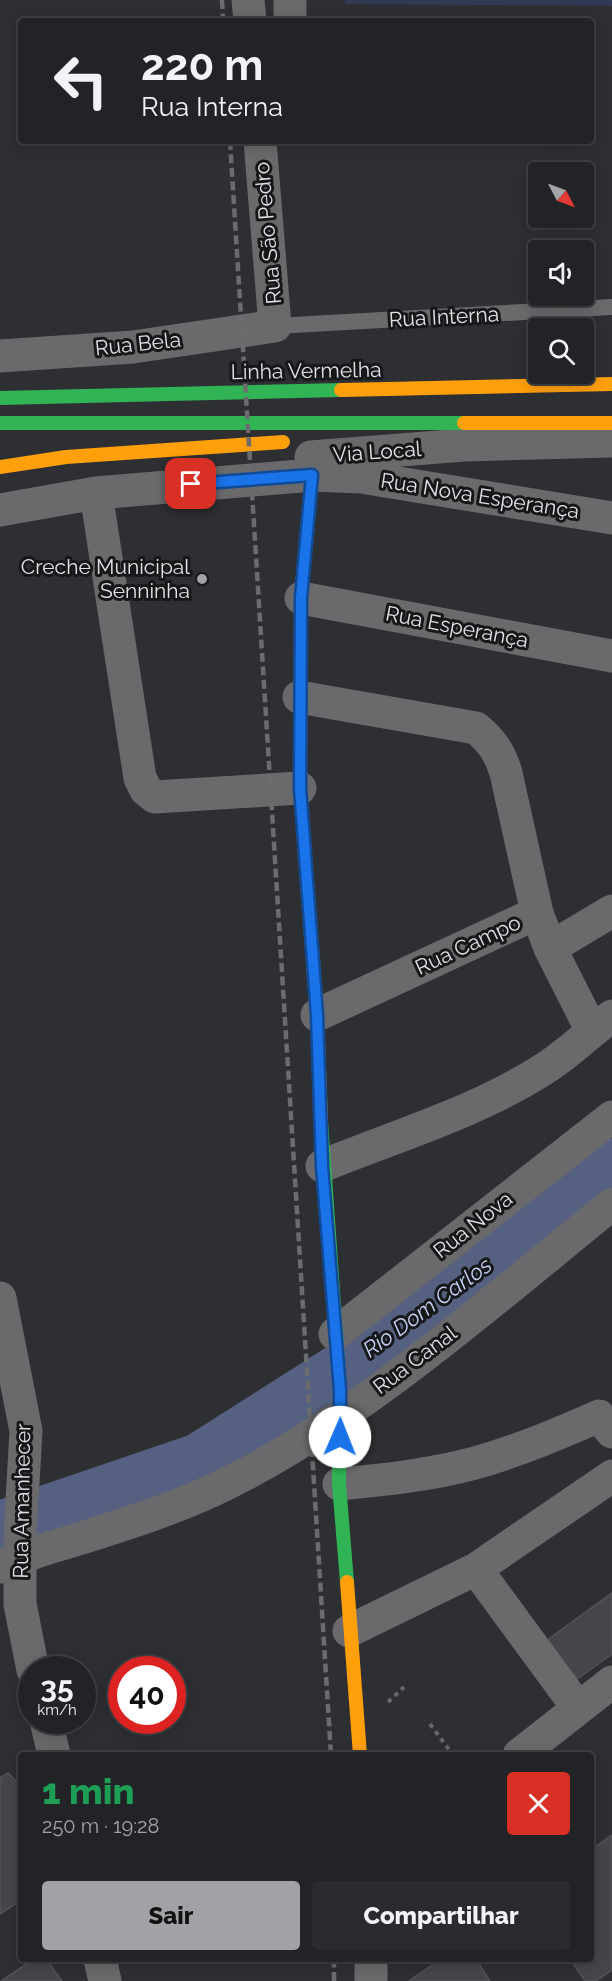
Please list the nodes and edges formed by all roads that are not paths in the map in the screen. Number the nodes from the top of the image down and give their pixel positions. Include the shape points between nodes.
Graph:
1 (248, 0) edge
2 (290, 0) edge
3 (250, 18) edge
4 (290, 18) edge
5 (268, 147) edge
6 (612, 308) edge
7 (275, 326) junction
8 (0, 356) edge
9 (612, 384) edge
10 (0, 398) edge
11 (584, 422) junction
12 (0, 423) edge
13 (612, 423) edge
14 (362, 437) dead end
15 (303, 441) dead end
16 (612, 441) edge
17 (0, 467) edge
18 (312, 475) junction
19 (0, 483) edge
20 (96, 493) junction
21 (0, 510) edge
22 (612, 518) edge
23 (301, 598) junction
24 (612, 656) edge
25 (299, 697) junction
26 (300, 788) junction
27 (612, 911) edge
28 (537, 913) junction
29 (550, 948) junction
30 (317, 1015) junction
31 (602, 1023) edge
32 (612, 1117) edge
33 (322, 1166) junction
34 (612, 1204) edge
35 (0, 1298) edge
36 (336, 1345) junction
37 (340, 1402) junction
38 (608, 1419) edge
39 (612, 1476) edge
40 (339, 1484) junction
41 (13, 1553) edge
42 (476, 1569) junction
43 (349, 1631) junction
44 (30, 1656) edge
45 (612, 1682) edge
46 (579, 1708) junction
47 (49, 1734) edge
48 (53, 1752) edge
49 (360, 1752) edge
50 (523, 1752) edge
51 (101, 1962) edge
52 (370, 1962) edge
53 (105, 1981) edge
54 (371, 1981) edge

1 - 3 street
2 - 4 street
5 - 7 street, Rua São Pedro
6 - 7 lane, Rua Interna
7 - 8 street, Rua Bela via 133,346
9 - 10 main road, Linha Vermelha
11 - 12 main road
11 - 13 main road
11 - 14 main road
15 - 17 main road via 66,457
16 - 19 street, Via Local via 464,445 103,468
18 - 20 street
18 - 22 street, Rua Nova Esperança via 361,477
18 - 23 main road
20 - 21 street
20 - 26 street via 140,778 146,790 155,797
23 - 24 street, Rua Esperança
23 - 25 main road
25 - 26 main road
25 - 28 street, Rua Campo via 476,728 499,752 506,772
26 - 30 main road
27 - 29 street
28 - 29 street
28 - 30 street, Rua Campo
29 - 31 street
30 - 33 main road
31 - 33 street via 549,1066 495,1097
32 - 36 street, Rua Nova
33 - 36 main road
34 - 37 street, Rua Canal via 419,1358
35 - 41 street, Rua Amanhecer via 26,1431 26,1472
36 - 37 main road
37 - 40 main road
37 - 41 street, Rua Canal via 225,1485 127,1524
38 - 40 street via 474,1463 410,1477
39 - 42 street
40 - 43 main road
41 - 44 street, Rua Amanhecer
42 - 43 street
42 - 46 street
43 - 49 main road
45 - 46 street
46 - 50 street
47 - 48 street
51 - 53 street
52 - 54 street

